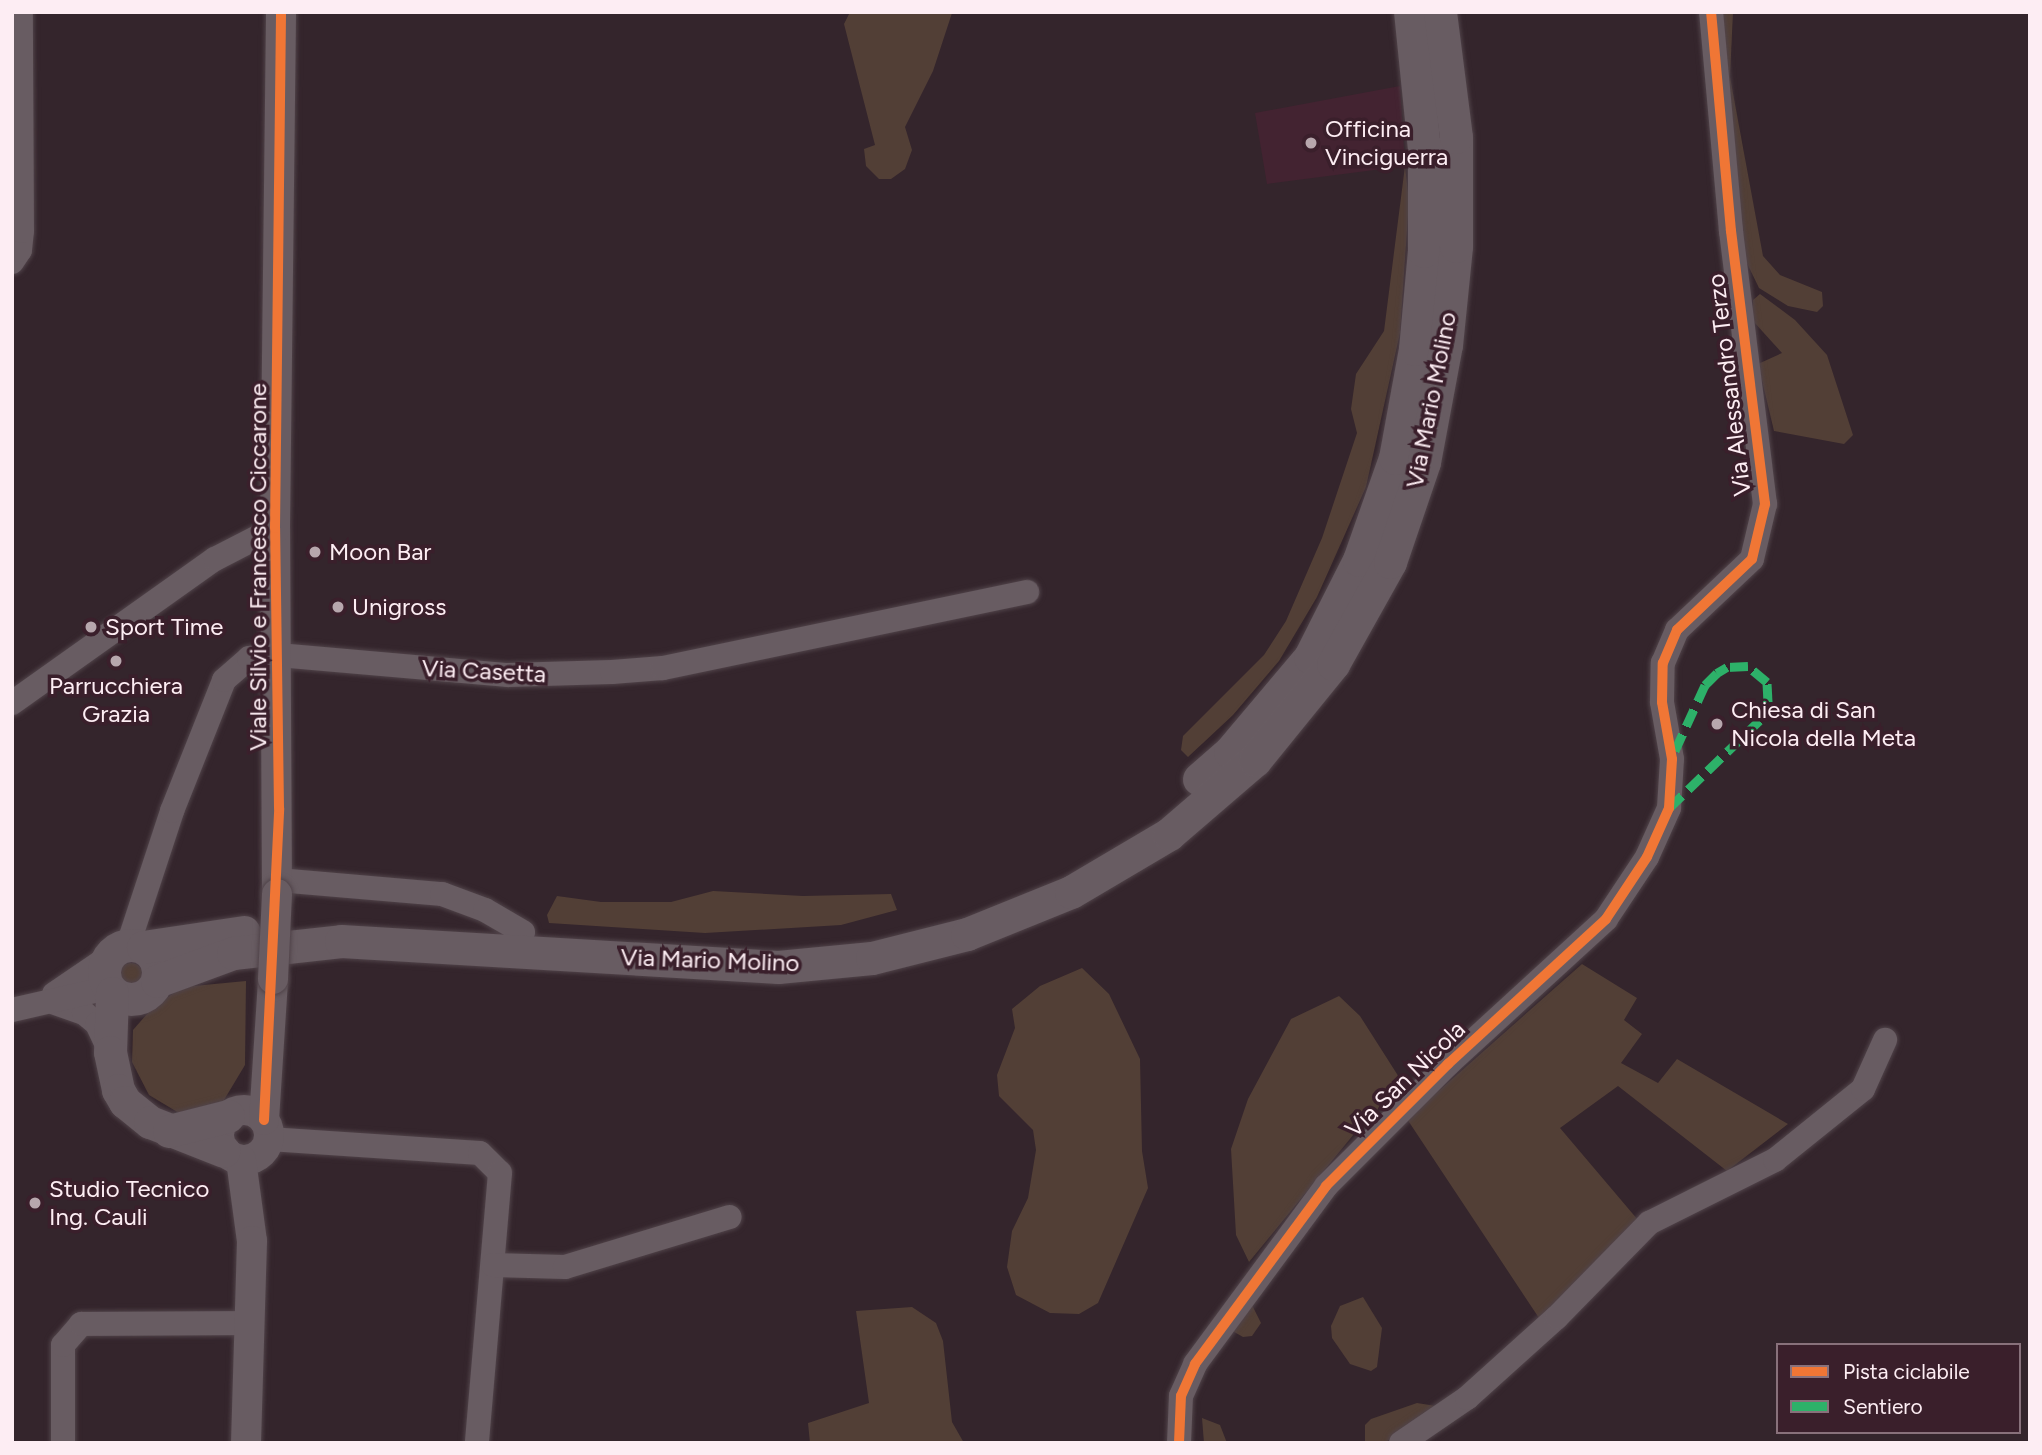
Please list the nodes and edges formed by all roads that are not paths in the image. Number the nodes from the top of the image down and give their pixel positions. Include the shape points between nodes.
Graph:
1 (21, 12) edge
2 (281, 12) edge
3 (1410, 12) edge
4 (1440, 12) edge
5 (1711, 12) edge
6 (17, 71) edge
7 (12, 262) edge
8 (275, 528) junction
9 (1027, 592) dead end
10 (278, 655) junction
11 (12, 703) edge
12 (1672, 759) joint
13 (278, 887) junction
14 (523, 932) junction
15 (128, 973) junction
16 (45, 1000) junction
17 (12, 1010) edge
18 (1885, 1040) dead end
19 (110, 1052) junction
20 (247, 1135) junction
21 (730, 1217) dead end
22 (493, 1265) junction
23 (249, 1323) junction
24 (63, 1443) edge
25 (246, 1443) edge
26 (477, 1443) edge
27 (1179, 1443) edge
28 (1401, 1443) edge

1 - 6 street
2 - 8 street, Viale Silvio e Francesco Ciccarone
3 - 14 main road, Via Mario Molino via 1424,149 1424,251 1415,349 1395,458 1359,560 1310,657 1230,752 1151,822 1061,876 961,916 860,940 778,950
4 - 15 main road, Via Mario Molino via 1456,137 1457,246 1446,345 1424,461 1390,562 1333,664 1255,760 1169,834 1071,892 967,934 872,958 778,967 373,940 233,953
5 - 12 street, Via Alessandro Terzo via 1731,231 1765,504 1752,559 1688,617 1667,649 1660,685
6 - 7 street via 22,231 20,250
8 - 10 street, Viale Silvio e Francesco Ciccarone
8 - 11 street via 215,559
9 - 10 street, Via Casetta via 663,668 508,675
10 - 13 street, Viale Silvio e Francesco Ciccarone
10 - 15 street, Via Casetta via 249,658 224,680 172,811
12 - 27 street, Via San Nicola via 1669,808 1660,832 1606,919 1448,1064 1326,1186 1195,1364 1181,1396
13 - 14 street via 442,894 485,910
13 - 20 street, Viale Silvio e Francesco Ciccarone, bridge via 269,1030 255,1079
14 - 15 main road, Via Mario Molino via 420,923 328,923
15 - 16 street
15 - 19 main road
16 - 17 street
16 - 19 street via 90,1018 103,1033
18 - 28 street via 1863,1089 1775,1160 1649,1223 1557,1317 1467,1398
19 - 20 main road via 125,1101 169,1131
20 - 22 street via 480,1153 500,1173
20 - 23 street via 252,1241
21 - 22 street via 565,1267
22 - 26 street
23 - 24 street via 81,1324 63,1345
23 - 25 street

